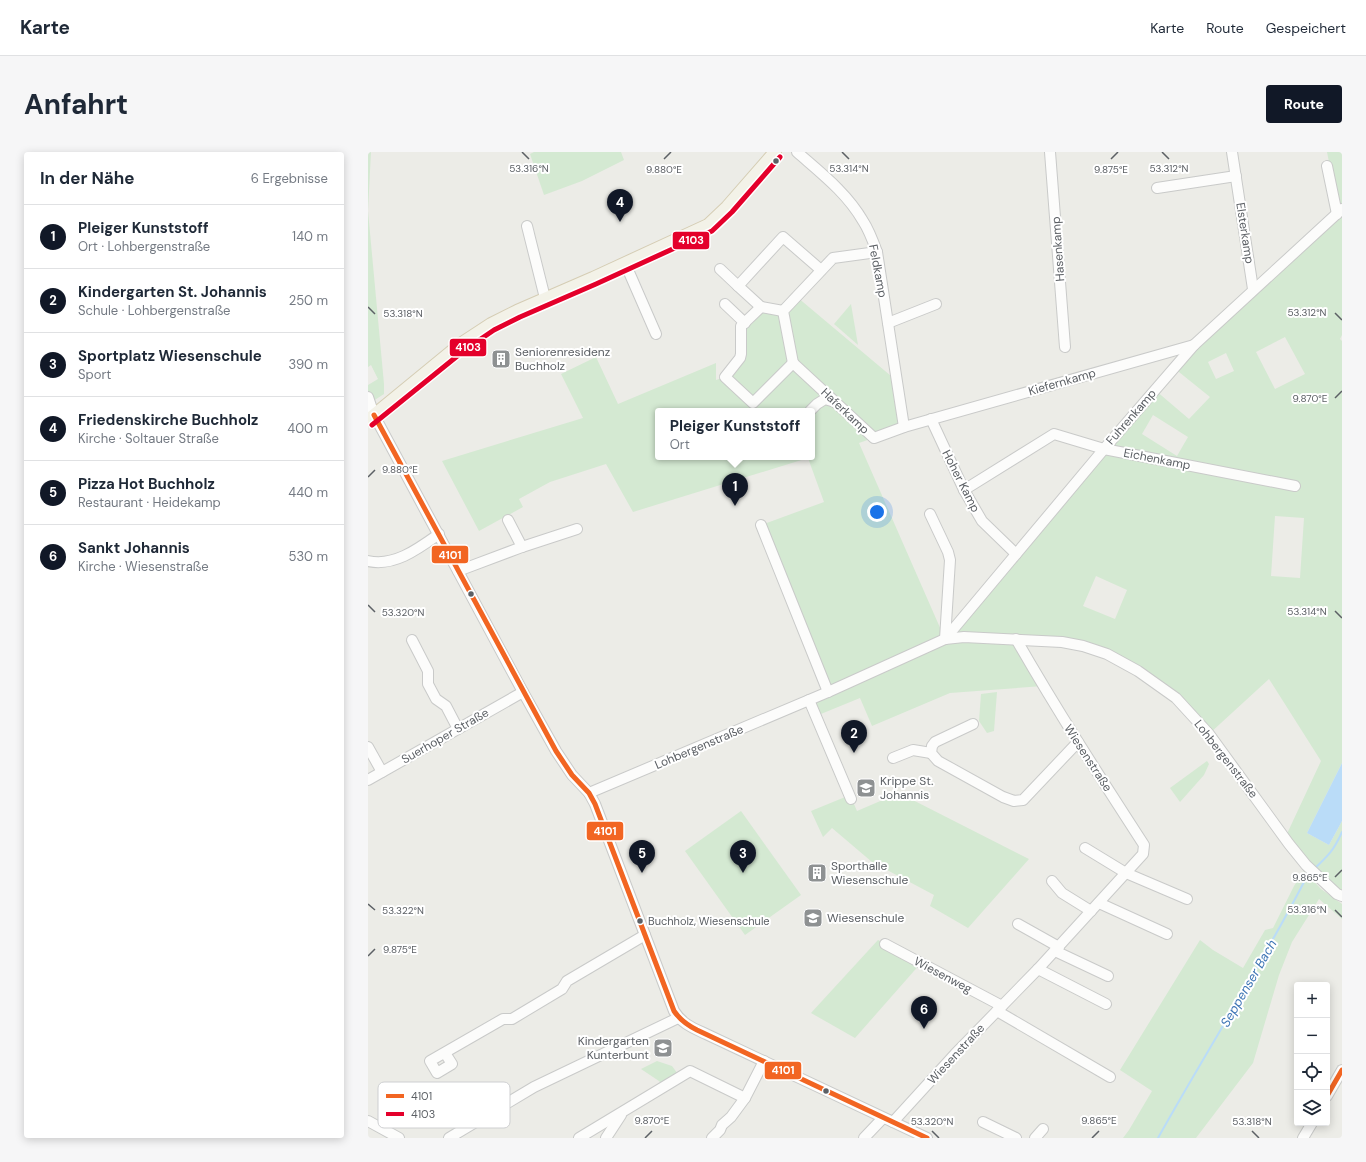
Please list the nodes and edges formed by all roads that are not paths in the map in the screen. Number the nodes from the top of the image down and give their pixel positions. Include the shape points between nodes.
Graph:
1 (774, 152) edge
2 (798, 152) edge
3 (1050, 152) edge
4 (1232, 152) edge
5 (1327, 166) dead end
6 (1236, 176) junction
7 (1157, 188) dead end
8 (1340, 212) edge
9 (526, 226) dead end
10 (877, 252) junction
11 (625, 263) junction
12 (720, 269) dead end
13 (821, 270) junction
14 (738, 286) junction
15 (1253, 290) junction
16 (545, 298) junction
17 (725, 304) dead end
18 (936, 304) dead end
19 (761, 307) junction
20 (783, 311) junction
21 (745, 323) junction
22 (888, 323) junction
23 (656, 334) dead end
24 (1194, 345) junction
25 (1065, 347) dead end
26 (792, 363) junction
27 (368, 397) edge
28 (835, 402) junction
29 (813, 408) edge
30 (371, 417) edge
31 (931, 419) junction
32 (904, 426) junction
33 (1104, 449) junction
34 (1295, 486) dead end
35 (964, 490) junction
36 (930, 514) dead end
37 (508, 520) dead end
38 (761, 525) dead end
39 (577, 529) dead end
40 (438, 534) junction
41 (522, 547) junction
42 (1016, 554) junction
43 (368, 561) edge
44 (458, 571) junction
45 (945, 639) junction
46 (1016, 639) junction
47 (412, 640) dead end
48 (523, 692) junction
49 (828, 692) junction
50 (809, 700) junction
51 (973, 724) dead end
52 (458, 729) junction
53 (1078, 742) junction
54 (368, 747) edge
55 (931, 753) junction
56 (893, 758) dead end
57 (382, 772) junction
58 (368, 780) edge
59 (589, 793) junction
60 (852, 799) dead end
61 (1085, 848) dead end
62 (1126, 873) junction
63 (1052, 881) dead end
64 (1342, 896) edge
65 (1187, 899) dead end
66 (1098, 903) junction
67 (1091, 911) junction
68 (1018, 924) dead end
69 (1166, 934) dead end
70 (645, 935) junction
71 (884, 944) dead end
72 (1057, 949) junction
73 (1038, 969) junction
74 (1108, 976) dead end
75 (1106, 1004) dead end
76 (999, 1009) junction
77 (678, 1018) junction
78 (445, 1053) dead end
79 (764, 1061) junction
80 (1342, 1070) edge
81 (1110, 1077) dead end
82 (1330, 1091) edge
83 (745, 1098) junction
84 (510, 1101) edge
85 (623, 1112) junction
86 (882, 1118) junction
87 (368, 1121) edge
88 (893, 1122) junction
89 (983, 1122) dead end
90 (1310, 1126) edge
91 (378, 1127) edge
92 (380, 1128) edge
93 (466, 1128) edge
94 (1043, 1128) dead end
95 (593, 1135) edge
96 (398, 1138) edge
97 (449, 1138) edge
98 (579, 1138) edge
99 (606, 1138) edge
100 (712, 1138) edge
101 (864, 1138) edge
102 (927, 1138) edge
103 (1016, 1138) edge
104 (1035, 1138) edge
105 (1303, 1138) edge

1 - 11 main road via 708,226
2 - 10 street, Feldkamp via 852,204 864,221
3 - 25 street, Hasenkamp
4 - 6 street, Elsterkamp
5 - 8 street, Fuhrenkamp
6 - 7 street
6 - 15 street, Elsterkamp
8 - 15 street, Fuhrenkamp
9 - 16 street
10 - 13 street via 834,258
10 - 22 street, Feldkamp
11 - 16 main road
11 - 23 street
12 - 14 street
13 - 14 street via 783,237
13 - 20 street
14 - 19 street
15 - 24 street, Fuhrenkamp
16 - 30 main road via 491,324 462,343
17 - 21 street
18 - 22 street
19 - 20 street
19 - 21 street
20 - 26 street
21 - 26 street via 741,326 740,358 725,377 753,403
22 - 32 street, Feldkamp
24 - 31 street, Kiefernkamp
24 - 33 street, Fuhrenkamp
26 - 28 street, Haferkamp
27 - 30 street
28 - 29 street via 825,399
28 - 32 street, Haferkamp via 874,438
30 - 40 street
31 - 32 street
31 - 35 street, Hoher Kamp
33 - 34 street, Eichenkamp
33 - 35 street, Eichenkamp via 1054,434
33 - 42 street, Fuhrenkamp
35 - 42 street, Hoher Kamp via 982,521
36 - 45 street via 950,560
37 - 41 street
38 - 49 street
39 - 41 street
40 - 43 street via 398,559
40 - 44 street
41 - 44 street
42 - 45 street, Fuhrenkamp
44 - 48 street
45 - 46 street, Lohbergenstraße
45 - 49 street, Lohbergenstraße
46 - 53 street, Wiesenstraße
46 - 64 street, Lohbergenstraße via 1062,642 1107,654 1138,671 1176,698 1220,748 1306,865
47 - 52 street via 428,671 428,684 436,699 446,706
48 - 52 street, Suerhoper Straße
48 - 59 street via 564,763
49 - 50 street, Lohbergenstraße
50 - 59 street, Lohbergenstraße
50 - 60 street
51 - 55 street via 935,742
52 - 57 street, Suerhoper Straße
53 - 55 street via 1023,800 1014,801 962,775 938,761
53 - 62 street, Wiesenstraße via 1144,844 1143,854
54 - 57 street
55 - 56 street via 913,750
57 - 58 street, Suerhoper Straße
59 - 70 street
61 - 62 street
62 - 65 street
62 - 66 street, Wiesenstraße
63 - 67 street via 1062,893
66 - 67 street, Wiesenstraße
66 - 69 street
67 - 72 street, Wiesenstraße
68 - 72 street
70 - 77 street
70 - 78 street via 567,981 562,989 512,1019 503,1020
71 - 76 street, Wiesenweg
72 - 73 street, Wiesenstraße
72 - 74 street
73 - 75 street
73 - 76 street, Wiesenstraße
76 - 81 street, Wiesenweg
76 - 88 street, Wiesenstraße
77 - 79 street
77 - 84 street via 534,1087
79 - 83 street
79 - 86 street
80 - 82 street
83 - 85 street via 690,1071
83 - 100 street
85 - 95 street
85 - 99 street
86 - 88 street
86 - 101 street
87 - 91 street
88 - 102 street
89 - 103 street
90 - 105 street
92 - 96 street
93 - 97 street
94 - 104 street
95 - 98 street

